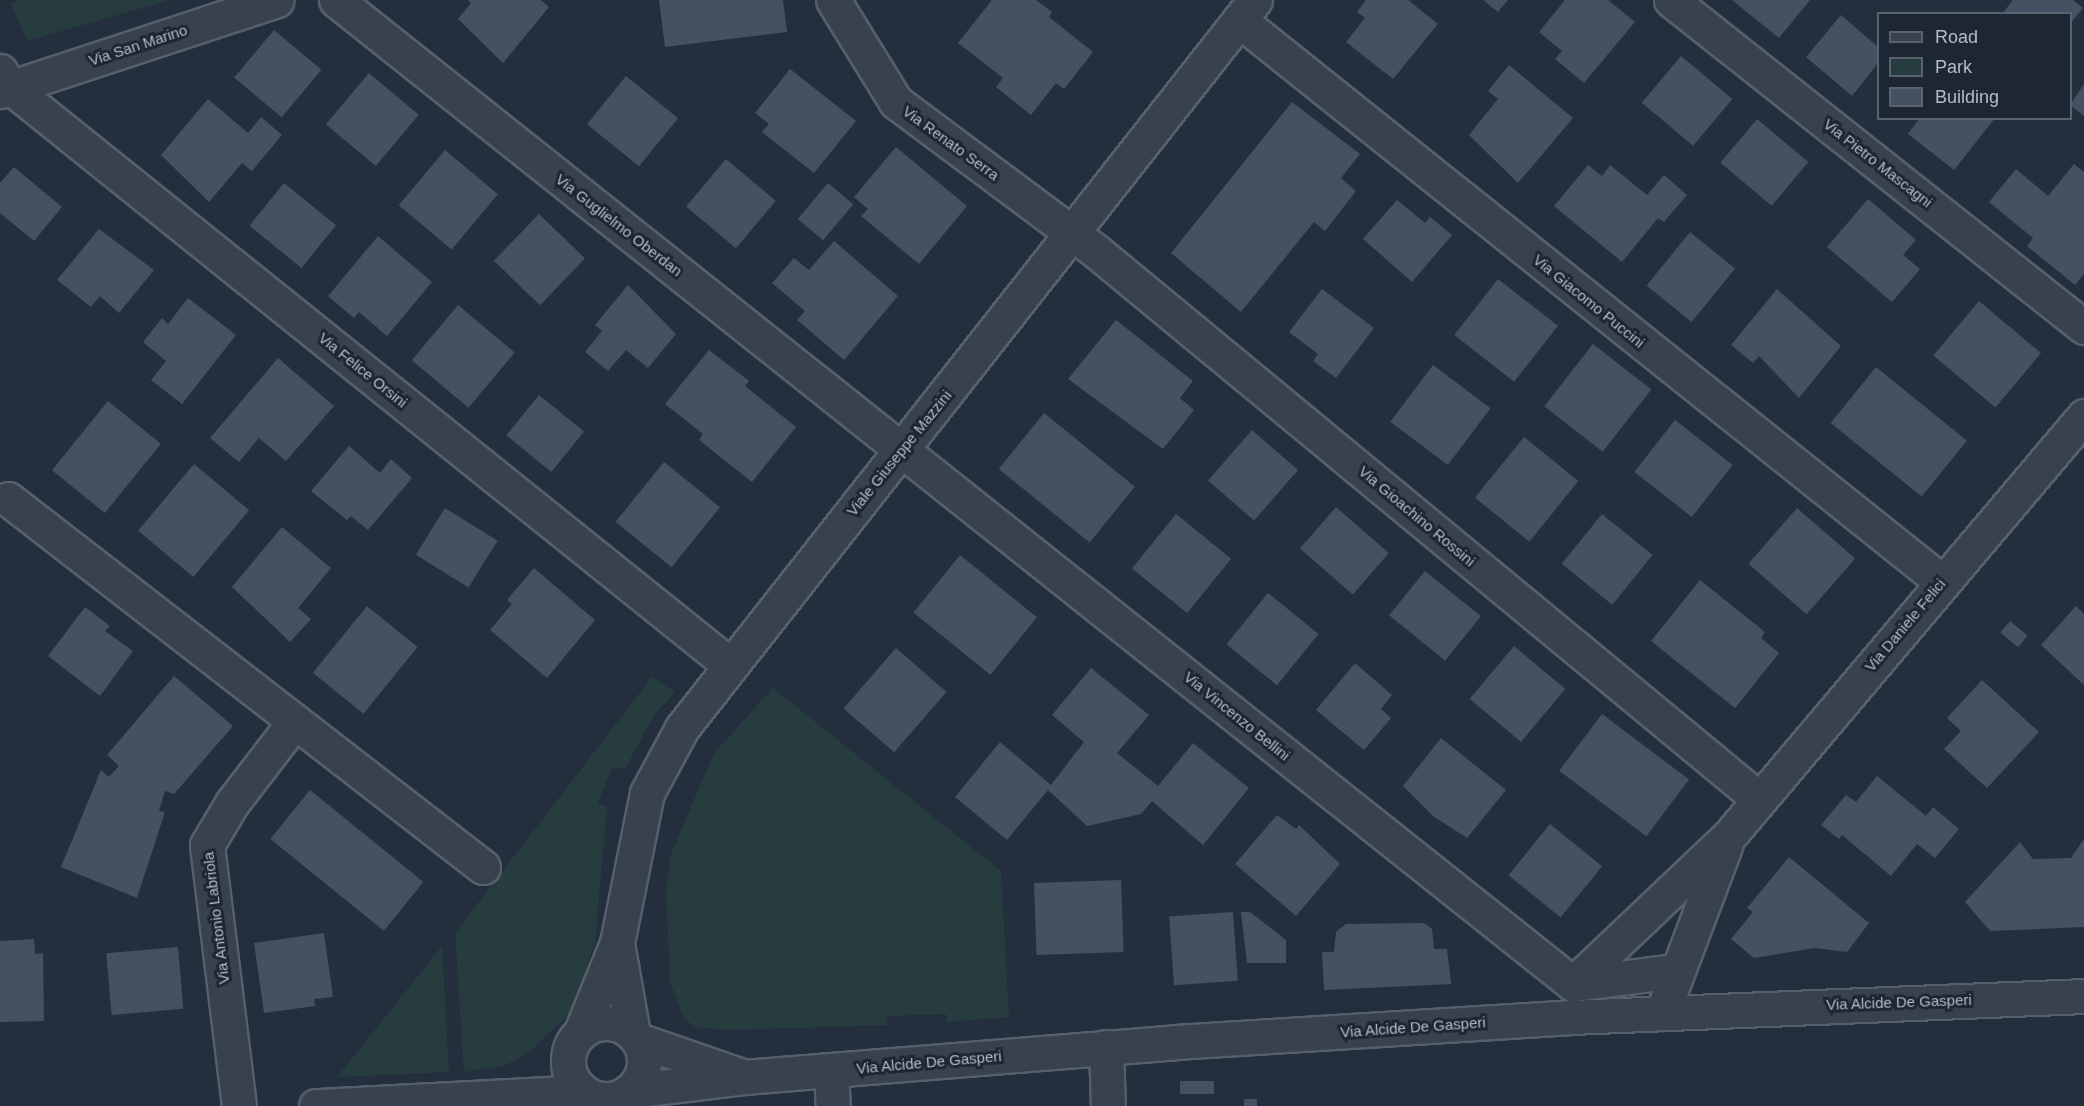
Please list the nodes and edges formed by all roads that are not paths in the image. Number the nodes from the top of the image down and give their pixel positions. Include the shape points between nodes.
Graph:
1 (276, 0) edge
2 (336, 0) edge
3 (833, 0) edge
4 (1671, 0) edge
5 (1247, 10) edge
6 (3, 83) edge
7 (1075, 234) junction
8 (2084, 327) edge
9 (2084, 416) edge
10 (902, 449) junction
11 (8, 499) dead end
12 (1941, 581) junction
13 (730, 665) junction
14 (295, 721) junction
15 (1759, 799) junction
16 (1729, 837) junction
17 (483, 867) dead end
18 (617, 943) junction
19 (1675, 971) junction
20 (1573, 984) junction
21 (2084, 996) edge
22 (1662, 1012) junction
23 (1571, 1017) junction
24 (635, 1037) junction
25 (576, 1040) junction
26 (1106, 1047) junction
27 (831, 1071) junction
28 (744, 1077) junction
29 (629, 1091) junction
30 (584, 1092) junction
31 (486, 1095) junction
32 (239, 1106) edge
33 (316, 1106) edge
34 (833, 1106) edge
35 (1108, 1106) edge

1 - 6 street, Via San Marino
2 - 10 street, Via Guglielmo Oberdan
3 - 7 street, Via Renato Serra via 896,102
4 - 8 street, Via Pietro Mascagni
5 - 7 street, Viale Giuseppe Mazzini
5 - 12 street, Via Giacomo Puccini
6 - 13 street, Via Felice Orsini
7 - 10 street, Viale Giuseppe Mazzini
7 - 15 street, Via Gioachino Rossini
9 - 12 street, Via Daniele Felici
10 - 13 street, Viale Giuseppe Mazzini
10 - 20 street, Via Vincenzo Bellini
11 - 14 street
12 - 15 street, Via Daniele Felici
13 - 18 street, Viale Giuseppe Mazzini via 682,728 647,793
14 - 17 street
14 - 32 street, Via Antonio Labriola via 232,803 207,845
15 - 16 street, Via Daniele Felici
16 - 19 street, Via Daniele Felici
16 - 20 street, Via Daniele Felici
18 - 24 street, Viale Giuseppe Mazzini
18 - 25 street, Viale Giuseppe Mazzini
19 - 20 street
19 - 22 street, Via Daniele Felici
20 - 23 street
21 - 22 street, Via Alcide De Gasperi
22 - 23 street, Via Alcide De Gasperi
23 - 26 street, Via Alcide De Gasperi
24 - 25 street via 614,1024
24 - 28 street, Via Alcide De Gasperi
24 - 29 street via 644,1061
25 - 30 street via 570,1072
25 - 31 street via 555,1063
26 - 27 street, Via Alcide De Gasperi
26 - 35 street
27 - 28 street, Via Alcide De Gasperi
27 - 34 street
28 - 29 street, Via Alcide De Gasperi
29 - 30 street via 607,1099
30 - 31 street
31 - 33 street

